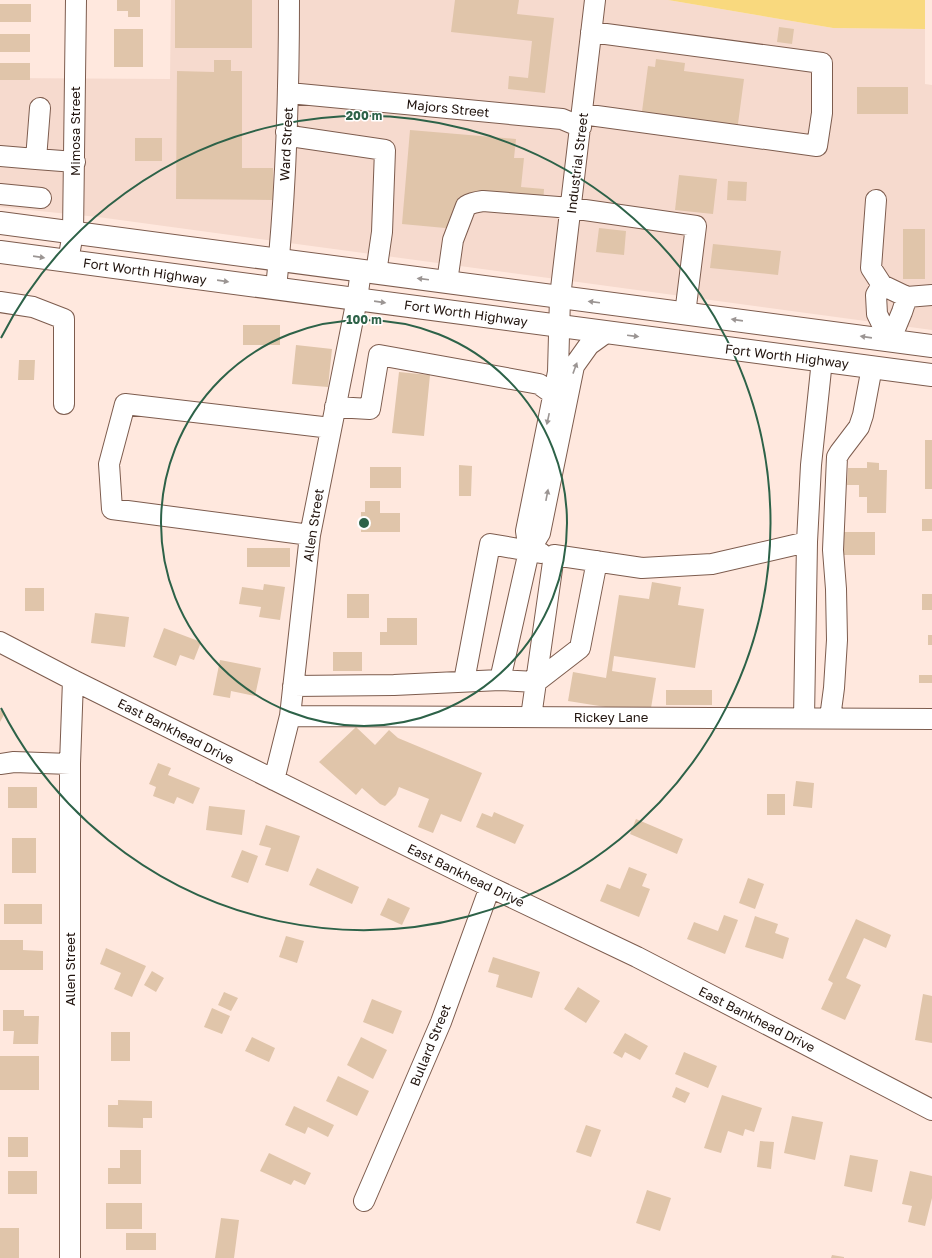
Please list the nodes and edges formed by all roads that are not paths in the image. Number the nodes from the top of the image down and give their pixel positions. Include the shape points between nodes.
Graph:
1 (76, 0) edge
2 (289, 0) edge
3 (595, 0) edge
4 (591, 32) junction
5 (289, 93) junction
6 (40, 108) dead end
7 (582, 121) junction
8 (286, 132) junction
9 (0, 156) edge
10 (36, 159) junction
11 (75, 162) junction
12 (0, 194) edge
13 (42, 198) dead end
14 (876, 200) dead end
15 (571, 208) junction
16 (0, 223) edge
17 (73, 233) junction
18 (0, 252) edge
19 (279, 260) junction
20 (68, 261) junction
21 (369, 272) junction
22 (447, 282) junction
23 (882, 285) junction
24 (276, 288) junction
25 (932, 295) edge
26 (560, 297) junction
27 (907, 297) junction
28 (357, 299) junction
29 (0, 302) edge
30 (685, 314) junction
31 (559, 326) junction
32 (607, 332) junction
33 (890, 341) junction
34 (932, 346) edge
35 (822, 360) junction
36 (880, 368) junction
37 (932, 375) edge
38 (553, 394) junction
39 (64, 404) dead end
40 (335, 407) junction
41 (331, 428) junction
42 (533, 532) junction
43 (310, 535) junction
44 (807, 542) junction
45 (529, 551) junction
46 (554, 555) junction
47 (597, 561) junction
48 (0, 642) edge
49 (73, 680) junction
50 (500, 680) junction
51 (464, 682) junction
52 (536, 682) junction
53 (293, 686) junction
54 (290, 716) junction
55 (531, 717) junction
56 (804, 718) junction
57 (830, 718) junction
58 (932, 719) edge
59 (0, 764) edge
60 (70, 764) junction
61 (274, 780) junction
62 (490, 887) junction
63 (932, 1110) edge
64 (364, 1200) dead end
65 (70, 1258) edge

1 - 11 street, Mimosa Street
2 - 5 street, Ward Street
3 - 4 street, Industrial Street
4 - 7 street, Industrial Street
4 - 7 street, Majors Street via 822,63 822,113 818,146
5 - 7 street, Majors Street
5 - 8 street, Ward Street
6 - 10 street
7 - 15 street, Industrial Street
8 - 19 street, Ward Street
8 - 21 street, Allen Street via 297,137 385,150 382,232
9 - 10 street
10 - 11 street
11 - 17 street, Mimosa Street
12 - 13 street
14 - 23 street via 871,268
15 - 22 street via 482,201 466,206 453,240
15 - 26 street, Industrial Street
15 - 30 street via 696,226
16 - 17 main road
17 - 19 main road
17 - 20 street, Mimosa Street
18 -> 20 main road, Fort Worth Highway
19 - 21 main road
19 - 24 street, Ward Street
20 -> 24 main road, Fort Worth Highway
22 -> 21 main road
21 - 28 street, Allen Street
22 - 26 main road
23 - 27 street
23 - 33 street via 876,295 877,314
24 - 28 main road, Fort Worth Highway
25 - 27 street
30 -> 26 main road
26 - 31 street, Industrial Street
27 - 33 street
28 -> 31 main road, Fort Worth Highway
28 - 40 street, Allen Street
29 - 39 street via 33,306 64,319
33 -> 30 main road
31 - 32 main road, Fort Worth Highway
31 - 38 street, Industrial Street via 558,372
32 -> 35 main road, Fort Worth Highway
42 -> 32 street via 574,366 589,345
33 - 34 main road
33 - 36 main road
35 - 36 main road, Fort Worth Highway
35 - 44 street via 811,465
36 - 37 main road, Fort Worth Highway
36 - 57 street via 859,427 836,457 832,550 838,640
38 - 40 street via 539,384 379,356 370,409
38 -> 42 street, Industrial Street
40 - 41 street, Allen Street
41 - 43 street, Allen Street
41 - 43 street via 125,404 109,464 112,510
42 - 45 street
43 - 53 street, Allen Street
44 - 47 street via 712,564 642,568
44 - 56 street
45 - 46 street
45 - 50 street
45 - 51 street via 490,544
46 - 47 street
46 - 52 street
47 - 52 street via 580,648
48 - 49 street, East Bankhead Drive
49 - 60 street, Allen Street
49 - 61 street, East Bankhead Drive
50 - 51 street
50 - 52 street
51 - 53 street
52 - 55 street
53 - 54 street, Allen Street
54 - 55 street, Rickey Lane
54 - 61 street, Allen Street
55 - 56 street, Rickey Lane
56 - 57 street, Rickey Lane
57 - 58 street, Rickey Lane
59 - 60 street
60 - 65 street, Allen Street
61 - 62 street, East Bankhead Drive
62 - 63 street, East Bankhead Drive via 637,957
62 - 64 street, Bullard Street via 441,1022

